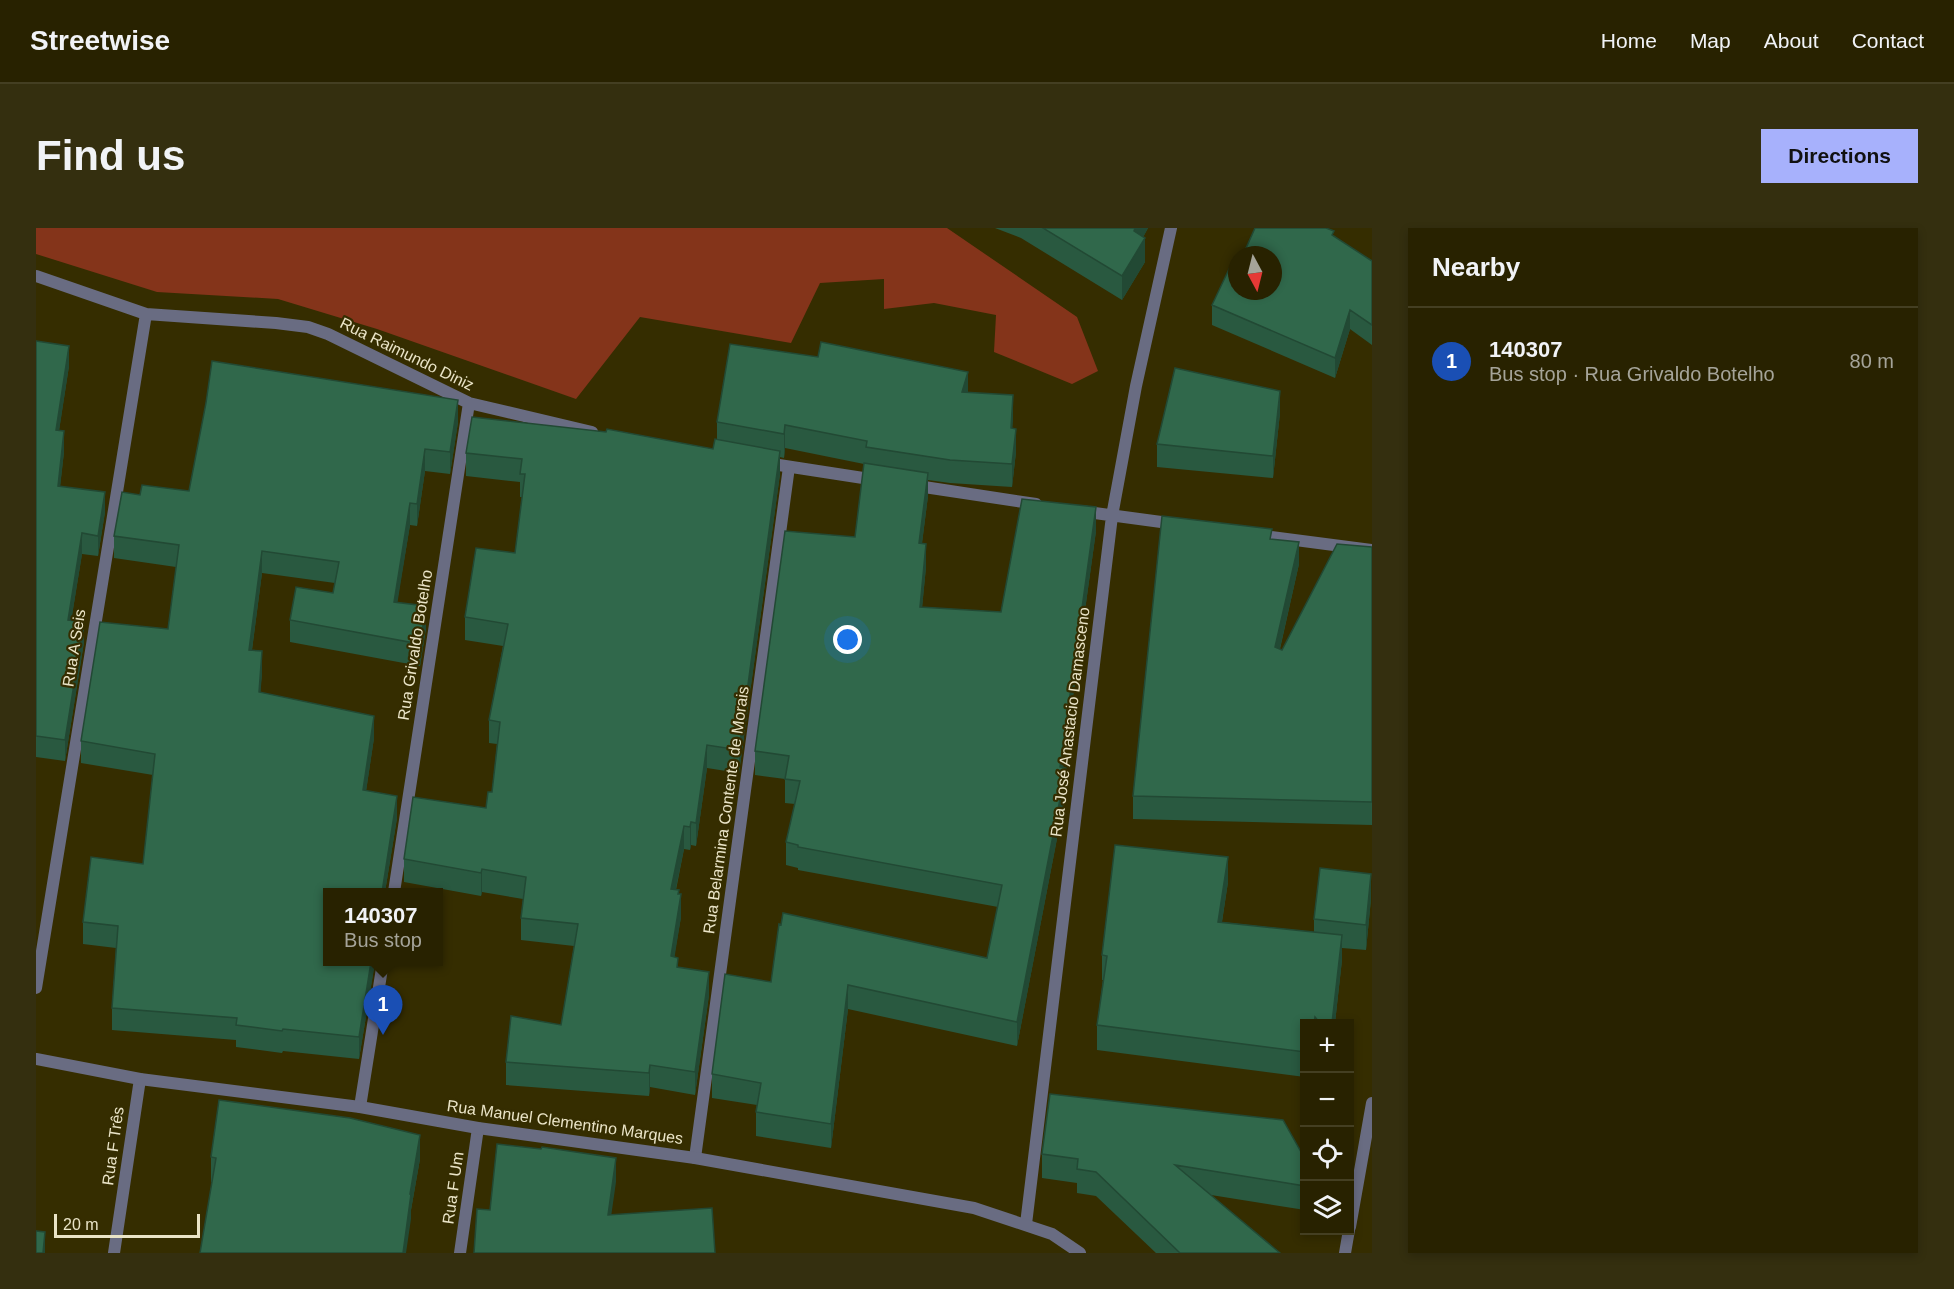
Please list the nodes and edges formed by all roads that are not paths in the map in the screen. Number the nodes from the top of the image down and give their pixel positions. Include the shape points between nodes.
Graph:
1 (1171, 228) edge
2 (36, 276) edge
3 (146, 314) junction
4 (469, 404) junction
5 (601, 434) edge
6 (753, 461) edge
7 (789, 467) junction
8 (1043, 506) edge
9 (1066, 509) edge
10 (1112, 516) junction
11 (1183, 525) edge
12 (1242, 533) edge
13 (1372, 550) edge
14 (395, 888) edge
15 (382, 966) edge
16 (36, 988) edge
17 (36, 1059) edge
18 (140, 1079) junction
19 (1372, 1103) edge
20 (360, 1107) junction
21 (478, 1128) junction
22 (695, 1158) junction
23 (1354, 1202) edge
24 (1026, 1224) junction
25 (1348, 1235) edge
26 (114, 1253) edge
27 (460, 1253) edge
28 (1080, 1253) edge
29 (1345, 1253) edge

1 - 10 street, Rua José Anastacio Damasceno
2 - 3 street, Rua Raimundo Diniz
3 - 4 street, Rua Raimundo Diniz via 308,327
3 - 16 street, Rua A Seis
4 - 5 street, Rua Raimundo Diniz
4 - 14 street, Rua Grivaldo Botelho
6 - 7 street
7 - 8 street
7 - 22 street, Rua Belarmina Contente de Morais
9 - 10 street
10 - 11 street
10 - 24 street, Rua José Anastacio Damasceno
12 - 13 street
15 - 20 street
17 - 18 street, Rua Manuel Clementino Marques
18 - 20 street, Rua Manuel Clementino Marques
18 - 26 street, Rua F Três
19 - 23 street
20 - 21 street, Rua Manuel Clementino Marques
21 - 22 street, Rua Manuel Clementino Marques
21 - 27 street, Rua F Um
22 - 24 street, Rua Manuel Clementino Marques via 974,1208
24 - 28 street, Rua Manuel Clementino Marques via 1052,1234
25 - 29 street

